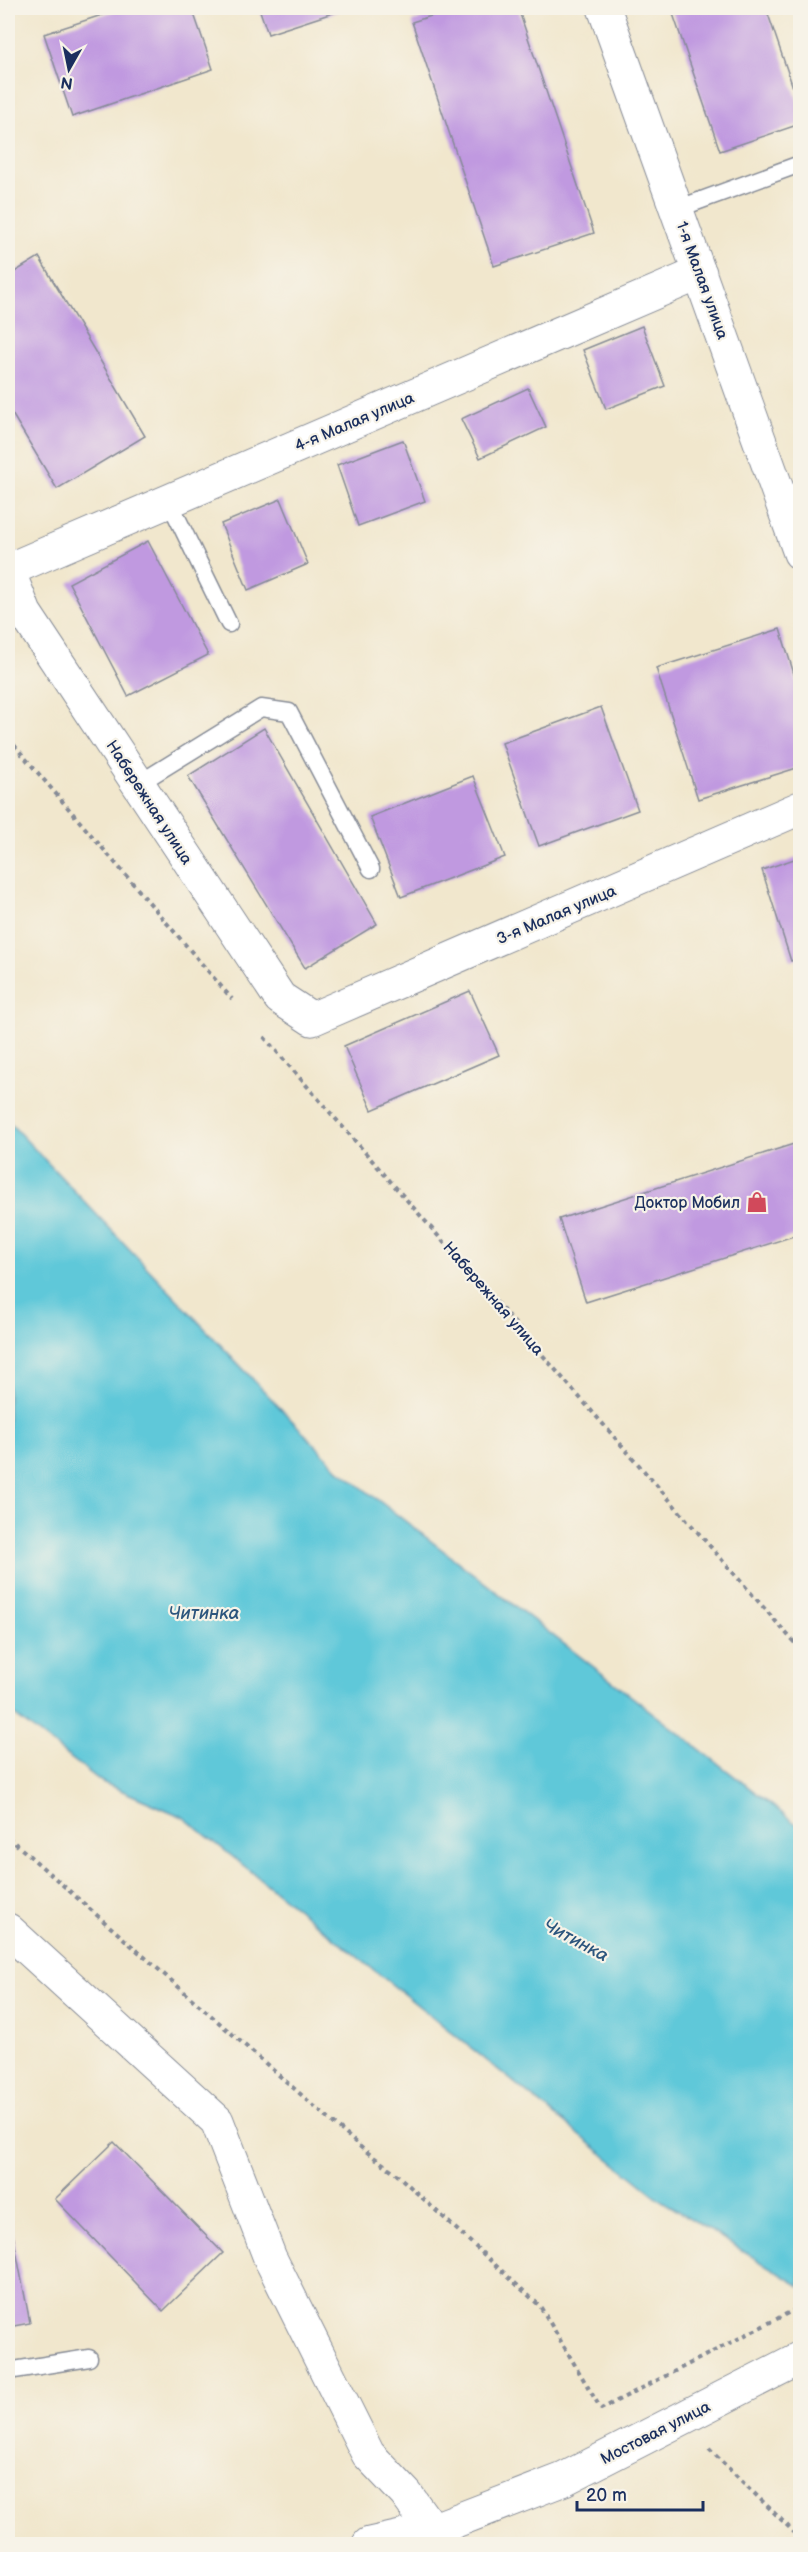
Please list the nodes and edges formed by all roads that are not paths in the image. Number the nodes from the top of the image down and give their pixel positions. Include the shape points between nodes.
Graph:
1 (604, 8) edge
2 (801, 164) edge
3 (677, 208) junction
4 (700, 273) junction
5 (169, 501) junction
6 (801, 553) edge
7 (8, 570) edge
8 (229, 624) dead end
9 (138, 784) junction
10 (801, 808) edge
11 (370, 869) dead end
12 (312, 1019) joint
13 (8, 1930) edge
14 (89, 2358) dead end
15 (801, 2358) edge
16 (8, 2370) edge
17 (432, 2529) junction
18 (369, 2544) edge

1 - 3 street, 1-я Малая улица
2 - 3 lane
3 - 4 street, 1-я Малая улица
4 - 5 street, 4-я Малая улица
4 - 6 street, 1-я Малая улица
5 - 7 street, 4-я Малая улица
5 - 8 lane
7 - 9 street, Набережная улица via 25,613
9 - 11 lane via 261,708 288,712
9 - 12 street, Набережная улица via 280,998
10 - 12 street, 3-я Малая улица
13 - 17 street via 217,2121 270,2258 368,2454
14 - 16 lane
15 - 17 street, Мостовая улица via 564,2479
17 - 18 street, Мостовая улица

